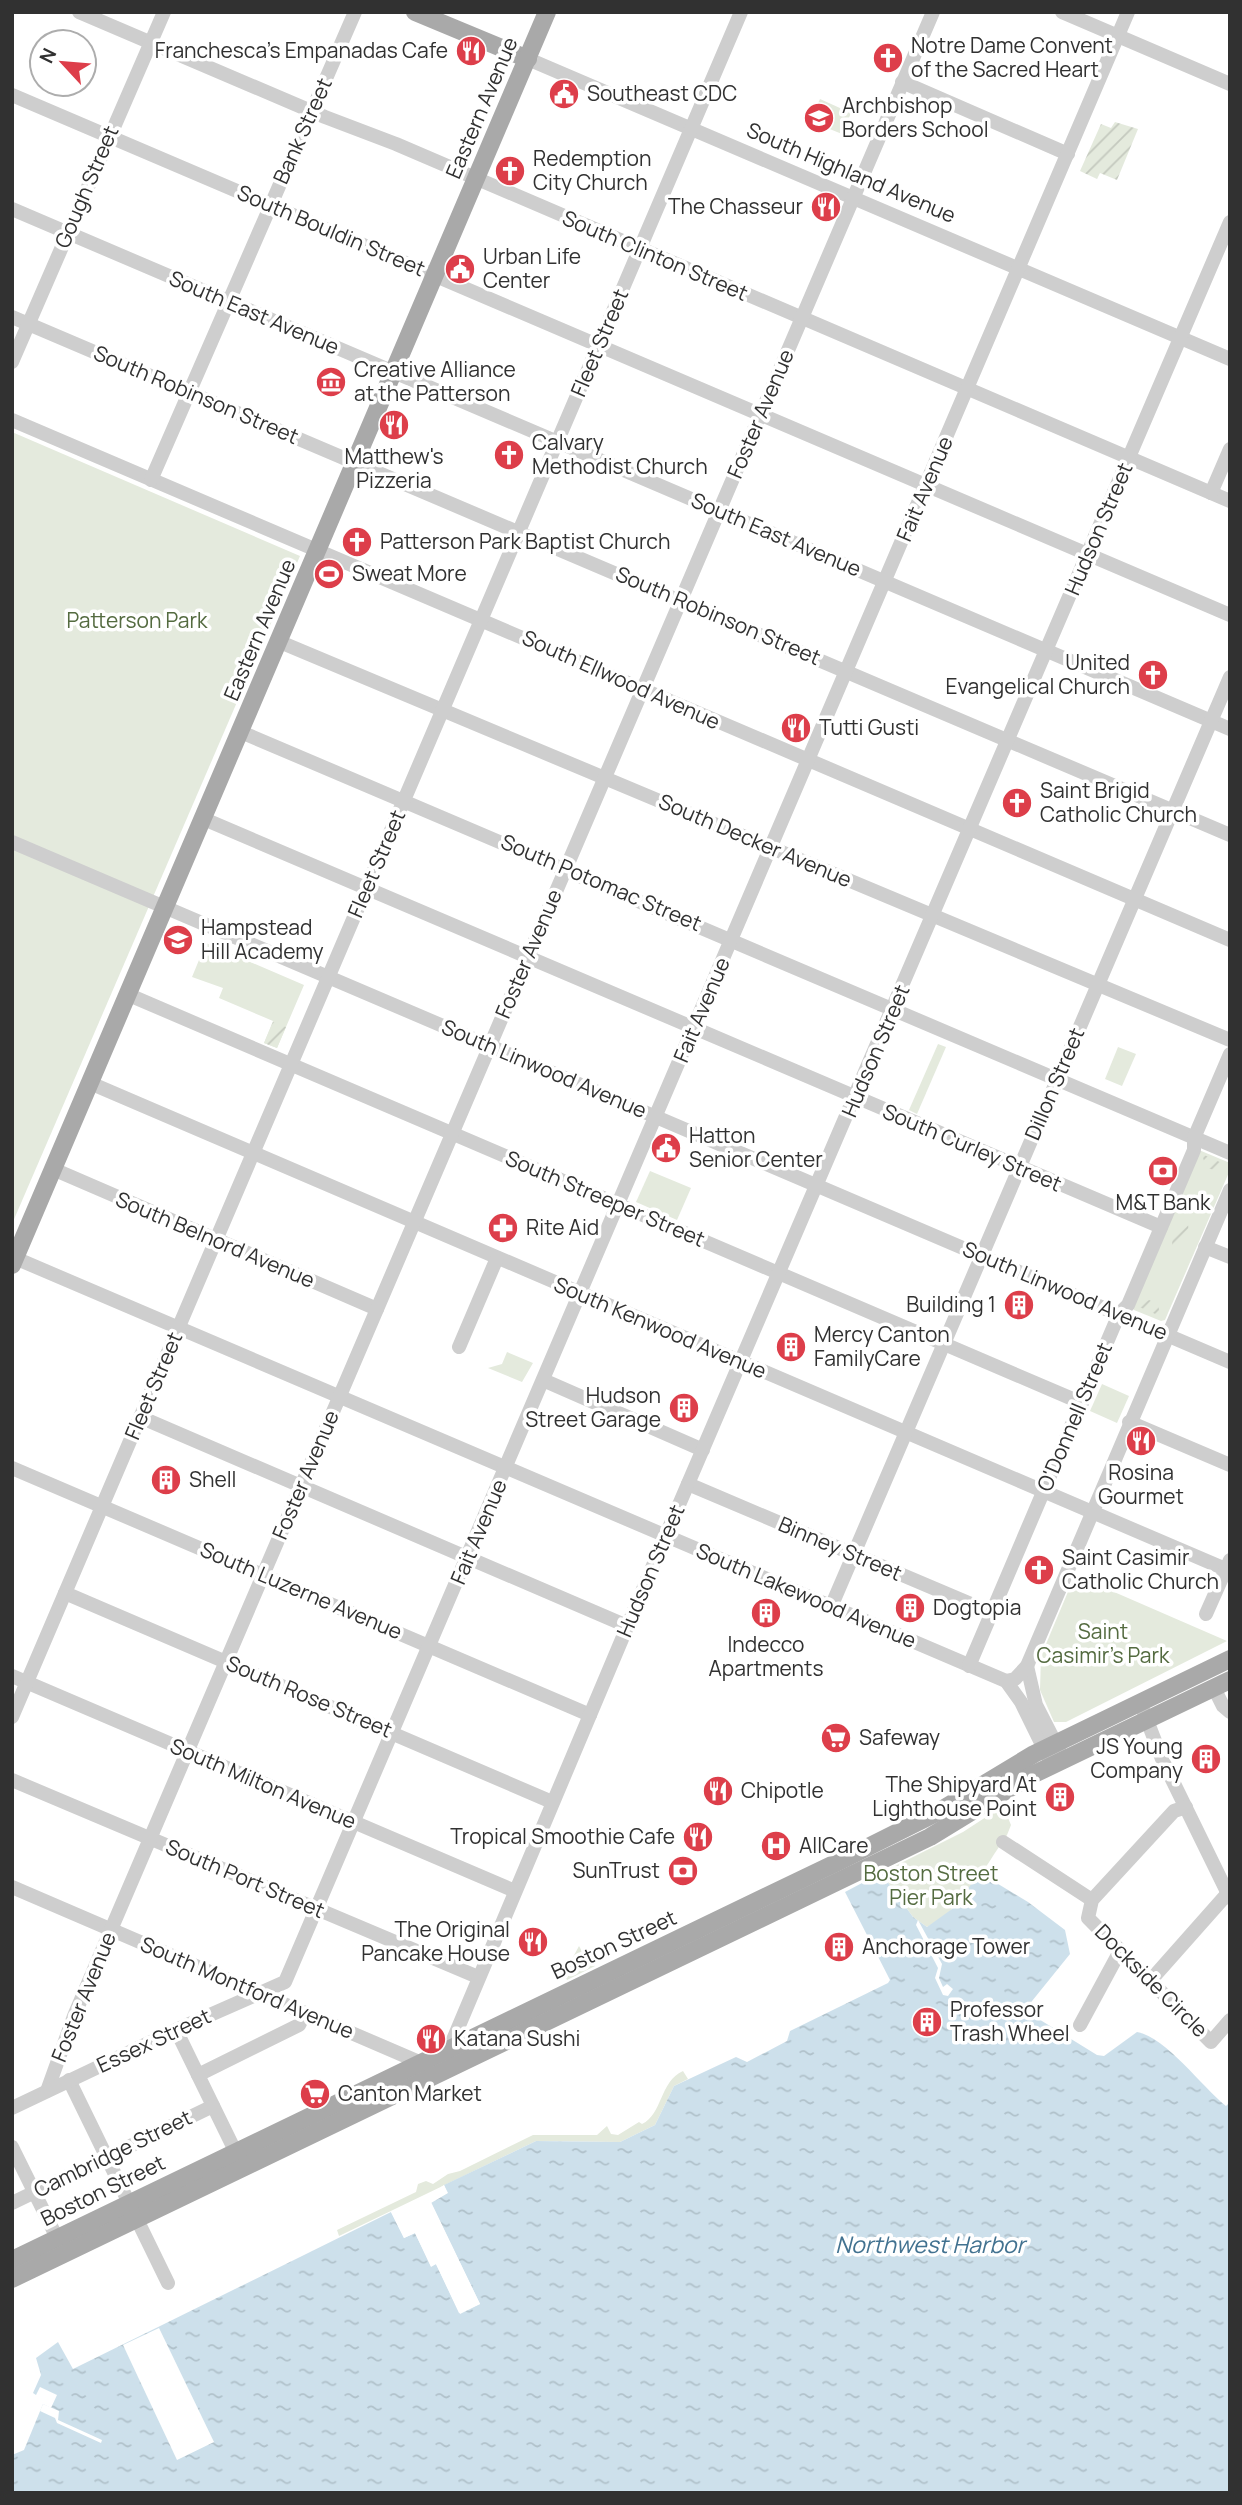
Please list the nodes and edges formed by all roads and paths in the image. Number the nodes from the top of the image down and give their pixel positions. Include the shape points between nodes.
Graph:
1 (79, 12) edge
2 (164, 12) edge
3 (355, 12) edge
4 (415, 12) edge
5 (547, 12) edge
6 (741, 12) edge
7 (933, 12) edge
8 (1062, 12) edge
9 (1128, 12) edge
10 (1118, 37) junction
11 (149, 42) junction
12 (528, 59) junction
13 (902, 82) junction
14 (1230, 84) edge
15 (12, 95) edge
16 (313, 111) junction
17 (691, 129) junction
18 (109, 136) junction
19 (1068, 154) junction
20 (476, 179) junction
21 (852, 198) junction
22 (270, 204) junction
23 (12, 209) edge
24 (1230, 223) edge
25 (67, 233) junction
26 (640, 249) junction
27 (1019, 270) junction
28 (435, 275) junction
29 (228, 303) junction
30 (12, 317) edge
31 (801, 318) junction
32 (28, 324) junction
33 (1180, 338) junction
34 (599, 345) junction
35 (1230, 359) edge
36 (12, 362) edge
37 (393, 373) junction
38 (968, 389) junction
39 (189, 393) junction
40 (761, 414) junction
41 (12, 420) edge
42 (557, 442) junction
43 (1230, 449) edge
44 (1129, 458) junction
45 (355, 463) junction
46 (151, 480) junction
47 (927, 485) junction
48 (1211, 493) junction
49 (1230, 501) edge
50 (719, 511) junction
51 (518, 533) junction
52 (319, 551) junction
53 (1089, 554) junction
54 (886, 582) junction
55 (680, 600) junction
56 (1230, 615) edge
57 (481, 620) junction
58 (280, 642) junction
59 (1047, 651) junction
60 (847, 671) junction
61 (1230, 677) edge
62 (643, 688) junction
63 (443, 710) junction
64 (1211, 721) junction
65 (1230, 729) edge
66 (241, 732) junction
67 (1009, 741) junction
68 (809, 760) junction
69 (605, 778) junction
70 (404, 800) junction
71 (1172, 810) junction
72 (204, 819) junction
73 (971, 829) junction
74 (1230, 835) edge
75 (12, 842) edge
76 (772, 848) junction
77 (566, 869) junction
78 (367, 887) junction
79 (1134, 900) junction
80 (166, 908) junction
81 (933, 916) junction
82 (733, 939) junction
83 (1230, 940) edge
84 (527, 959) junction
85 (328, 978) junction
86 (1098, 985) junction
87 (129, 995) junction
88 (894, 1008) junction
89 (694, 1030) junction
90 (1230, 1040) edge
91 (490, 1045) junction
92 (1230, 1054) edge
93 (291, 1065) junction
94 (1057, 1079) junction
95 (90, 1083) junction
96 (855, 1098) junction
97 (656, 1117) junction
98 (451, 1133) junction
99 (1194, 1138) junction
100 (253, 1153) junction
101 (1230, 1153) edge
102 (1019, 1168) junction
103 (53, 1169) junction
104 (818, 1186) junction
105 (1230, 1190) edge
106 (619, 1205) junction
107 (414, 1222) junction
108 (1161, 1227) junction
109 (216, 1241) junction
110 (1205, 1247) junction
111 (981, 1256) junction
112 (1230, 1257) edge
113 (497, 1258) junction
114 (14, 1262) edge
115 (780, 1274) junction
116 (581, 1294) junction
117 (377, 1309) junction
118 (1119, 1314) junction
119 (178, 1328) junction
120 (1167, 1335) junction
121 (943, 1344) junction
122 (459, 1347) dead end
123 (1230, 1362) edge
124 (741, 1363) junction
125 (543, 1380) junction
126 (339, 1397) junction
127 (1082, 1403) junction
128 (140, 1417) junction
129 (1129, 1422) junction
130 (906, 1433) junction
131 (703, 1450) junction
132 (1230, 1465) edge
133 (12, 1468) edge
134 (506, 1468) junction
135 (688, 1484) junction
136 (301, 1486) junction
137 (1044, 1491) junction
138 (103, 1507) junction
139 (1091, 1512) junction
140 (665, 1536) junction
141 (853, 1556) junction
142 (468, 1557) junction
143 (1228, 1566) edge
144 (263, 1575) junction
145 (65, 1592) junction
146 (831, 1607) junction
147 (992, 1613) junction
148 (1206, 1614) dead end
149 (627, 1626) junction
150 (429, 1646) junction
151 (1230, 1659) edge
152 (226, 1661) junction
153 (969, 1666) junction
154 (1027, 1666) junction
155 (12, 1676) edge
156 (1006, 1681) junction
157 (27, 1682) junction
158 (1222, 1684) edge
159 (1140, 1702) junction
160 (1230, 1712) edge
161 (588, 1714) junction
162 (12, 1717) edge
163 (1147, 1720) junction
164 (392, 1732) junction
165 (1050, 1746) junction
166 (187, 1752) junction
167 (1058, 1762) junction
168 (12, 1780) edge
169 (552, 1802) junction
170 (1186, 1807) junction
171 (354, 1822) junction
172 (150, 1839) junction
173 (1003, 1842) dead end
174 (12, 1887) edge
175 (515, 1891) junction
176 (1229, 1895) edge
177 (1092, 1900) junction
178 (316, 1910) junction
179 (111, 1930) junction
180 (1120, 1951) junction
181 (478, 1976) junction
182 (1150, 1982) junction
183 (260, 1993) junction
184 (305, 2012) junction
185 (1230, 2020) edge
186 (1080, 2025) dead end
187 (176, 2030) junction
188 (448, 2050) junction
189 (422, 2063) junction
190 (442, 2073) junction
191 (198, 2075) junction
192 (69, 2080) junction
193 (47, 2091) junction
194 (16, 2102) edge
195 (213, 2106) junction
196 (12, 2147) edge
197 (106, 2158) junction
198 (240, 2161) junction
199 (35, 2192) junction
200 (12, 2203) edge
201 (132, 2212) junction
202 (57, 2238) junction
203 (12, 2260) edge
204 (12, 2279) edge
205 (168, 2283) dead end

1 - 11 street, South Clinton Street
2 - 11 street, Gough Street
3 - 16 street, Bank Street
4 - 12 main road, South Highland Avenue
5 - 12 main road, Eastern Avenue
6 - 17 street, Fleet Street
7 - 13 street, Foster Avenue
8 - 10 street
9 - 10 street, Fait Avenue
10 - 14 street
10 - 19 street, Fait Avenue
11 - 16 street, South Clinton Street
11 - 18 street, Gough Street
12 - 17 street, South Highland Avenue
12 - 20 main road, Eastern Avenue
13 - 19 street
13 - 21 street, Foster Avenue
15 - 18 street, South Bouldin Street
16 - 20 street, South Clinton Street
16 - 22 street, Bank Street
17 - 21 street, South Highland Avenue
17 - 26 street, Fleet Street
18 - 22 street, South Bouldin Street
18 - 25 street, Gough Street
19 - 27 street, Fait Avenue
20 - 26 street, South Clinton Street
20 - 28 main road, Eastern Avenue
21 - 27 street, South Highland Avenue
21 - 31 street, Foster Avenue
22 - 28 street, South Bouldin Street
22 - 29 street, Bank Street
23 - 25 street, South East Avenue
24 - 33 street, Hudson Street
25 - 29 street, South East Avenue
25 - 32 street, Gough Street
26 - 31 street, South Clinton Street
26 - 34 street, Fleet Street
27 - 33 street, South Highland Avenue
27 - 38 street, Fait Avenue
28 - 34 street, South Bouldin Street
28 - 37 main road, Eastern Avenue
29 - 37 street, South East Avenue
29 - 39 street, Bank Street
30 - 32 street, South Robinson Street
31 - 38 street, South Clinton Street
31 - 40 street, Foster Avenue
32 - 36 street, Gough Street
32 - 39 street, South Robinson Street
33 - 35 street, South Highland Avenue
33 - 44 street, Hudson Street
34 - 40 street, South Bouldin Street
34 - 42 street, Fleet Street
37 - 42 street, South East Avenue
37 - 45 main road, Eastern Avenue
38 - 44 street, South Clinton Street
38 - 47 street, Fait Avenue
39 - 45 street, South Robinson Street
39 - 46 street, Bank Street
40 - 47 street, South Bouldin Street
40 - 50 street, Foster Avenue
41 - 46 street, South Ellwood Avenue
42 - 50 street, South East Avenue
42 - 51 street, Fleet Street
43 - 48 street
44 - 48 street, South Clinton Street
44 - 53 street, Hudson Street
45 - 51 street, South Robinson Street
45 - 52 main road, Eastern Avenue
46 - 52 street, South Ellwood Avenue
47 - 53 street, South Bouldin Street
47 - 54 street, Fait Avenue
48 - 49 street, South Clinton Street
50 - 54 street, South East Avenue
50 - 55 street, Foster Avenue
51 - 55 street, South Robinson Street
51 - 57 street, Fleet Street
52 - 57 street, South Ellwood Avenue
52 - 58 main road, Eastern Avenue
53 - 56 street, South Bouldin Street
53 - 59 street, Hudson Street
54 - 59 street, South East Avenue
54 - 60 street, Fait Avenue
55 - 60 street, South Robinson Street
55 - 62 street, Foster Avenue
57 - 62 street, South Ellwood Avenue
57 - 63 street, Fleet Street
58 - 63 street, South Decker Avenue
58 - 66 main road, Eastern Avenue
59 - 64 street, South East Avenue
59 - 67 street, Hudson Street
60 - 67 street, South Robinson Street
60 - 68 street, Fait Avenue
61 - 64 street, Dillon Street
62 - 68 street, South Ellwood Avenue
62 - 69 street, Foster Avenue
63 - 69 street, South Decker Avenue
63 - 70 street, Fleet Street
64 - 65 street, South East Avenue
64 - 71 street, Dillon Street
66 - 70 street, South Potomac Street
66 - 72 main road, Eastern Avenue
67 - 71 street, South Robinson Street
67 - 73 street, Hudson Street
68 - 73 street, South Ellwood Avenue
68 - 76 street, Fait Avenue
69 - 76 street, South Decker Avenue
69 - 77 street, Foster Avenue
70 - 77 street, South Potomac Street
70 - 78 street, Fleet Street
71 - 74 street, South Robinson Street
71 - 79 street, Dillon Street
72 - 78 street, South Curley Street
72 - 80 main road, Eastern Avenue
73 - 79 street, South Ellwood Avenue
73 - 81 street, Hudson Street
75 - 80 street, South Linwood Avenue
76 - 81 street, South Decker Avenue
76 - 82 street, Fait Avenue
77 - 82 street, South Potomac Street
77 - 84 street, Foster Avenue
78 - 84 street, South Curley Street
78 - 85 street, Fleet Street
79 - 83 street, South Ellwood Avenue
79 - 86 street, Dillon Street
80 - 85 street, South Linwood Avenue
80 - 87 main road, Eastern Avenue
81 - 86 street, South Decker Avenue
81 - 88 street, Hudson Street
82 - 88 street, South Potomac Street
82 - 89 street, Fait Avenue
84 - 89 street, South Curley Street
84 - 91 street, Foster Avenue
85 - 91 street, South Linwood Avenue
85 - 93 street, Fleet Street
86 - 90 street, South Decker Avenue
86 - 94 street, Dillon Street
87 - 93 street, South Streeper Street
87 - 95 main road, Eastern Avenue
88 - 94 street, South Potomac Street
88 - 96 street, Hudson Street
89 - 96 street, South Curley Street
89 - 97 street, Fait Avenue
91 - 97 street, South Linwood Avenue
91 - 98 street, Foster Avenue
92 - 99 street, O'Donnell Street
93 - 98 street, South Streeper Street
93 - 100 street, Fleet Street
94 - 99 street, South Potomac Street
94 - 102 street, Dillon Street
95 - 100 street, South Kenwood Avenue
95 - 103 main road, Eastern Avenue
96 - 102 street, South Curley Street
96 - 104 street, Hudson Street
97 - 104 street, South Linwood Avenue
97 - 106 street, Fait Avenue
98 - 106 street, South Streeper Street
98 - 107 street, Foster Avenue
99 - 101 street, South Potomac Street
99 - 108 street, O'Donnell Street via 1194,1150
100 - 107 street, South Kenwood Avenue
100 - 109 street, Fleet Street
102 - 108 street, South Curley Street
102 - 111 street, Dillon Street
103 - 109 street, South Belnord Avenue
103 - 114 main road, Eastern Avenue
104 - 111 street, South Linwood Avenue
104 - 115 street, Hudson Street
105 - 110 street
106 - 115 street, South Streeper Street
106 - 116 street, Fait Avenue
107 - 113 street, South Kenwood Avenue
107 - 117 street, Foster Avenue
108 - 118 street, O'Donnell Street via 1128,1305
109 - 117 street, South Belnord Avenue
109 - 119 street, Fleet Street
110 - 112 street
110 - 120 street
111 - 118 street, South Linwood Avenue
111 - 121 street, Dillon Street
113 - 116 street, South Kenwood Avenue
113 - 122 street
114 - 119 street, South Lakewood Avenue
115 - 121 street, South Streeper Street
115 - 124 street, Hudson Street
116 - 124 street, South Kenwood Avenue
116 - 125 street, Fait Avenue
117 - 126 street, Foster Avenue
118 - 120 street, South Linwood Avenue
118 - 127 street, O'Donnell Street
119 - 126 street, South Lakewood Avenue
119 - 128 street, Fleet Street
120 - 123 street, South Linwood Avenue
120 - 129 street
121 - 127 street, South Streeper Street
121 - 130 street, Dillon Street
124 - 130 street, South Kenwood Avenue
124 - 131 street, Hudson Street
125 - 131 street
125 - 134 street, Fait Avenue
126 - 134 street, South Lakewood Avenue
126 - 136 street, Foster Avenue
127 - 137 street, O'Donnell Street
128 - 136 street
128 - 138 street, Fleet Street
129 - 132 street
129 - 139 street
130 - 137 street, South Kenwood Avenue
130 - 141 street, Dillon Street
131 - 135 street, Hudson Street
133 - 138 street, South Luzerne Avenue
134 - 140 street, South Lakewood Avenue
134 - 142 street, Fait Avenue
135 - 140 street, Hudson Street
135 - 141 street, Binney Street
136 - 142 street
136 - 144 street, Foster Avenue
137 - 139 street, South Kenwood Avenue
137 - 147 street, O'Donnell Street
138 - 144 street, South Luzerne Avenue
138 - 145 street, Fleet Street
139 - 143 street, South Kenwood Avenue
139 - 154 street
140 - 146 street, South Lakewood Avenue
140 - 149 street, Hudson Street
141 - 146 street, Dillon Street
141 - 147 street, Binney Street
142 - 149 street
142 - 150 street, Fait Avenue
143 - 148 street
144 - 150 street, South Luzerne Avenue
144 - 152 street, Foster Avenue
145 - 152 street, South Rose Street
145 - 157 street, Fleet Street
146 - 153 street, South Lakewood Avenue
147 - 153 street, O'Donnell Street
149 - 161 street, Hudson Street
150 - 161 street, South Luzerne Avenue
150 - 164 street, Fait Avenue
151 - 159 main road, Boston Street
152 - 164 street, South Rose Street
152 - 166 street, Foster Avenue
153 - 156 street, South Lakewood Avenue
154 - 156 street via 1015,1679
154 - 165 street
155 - 157 street, South Milton Avenue
156 - 165 street
157 - 162 street, Fleet Street
157 - 166 street, South Milton Avenue
158 - 160 street via 1223,1706
158 - 163 main road, Boston Street
159 - 163 street
159 - 165 main road, Boston Street
161 - 169 street, Hudson Street
163 - 167 main road, Boston Street
163 - 170 street
164 - 169 street, South Rose Street
164 - 171 street, Fait Avenue
165 - 167 street
165 - 188 main road, Boston Street via 938,1812
166 - 171 street, South Milton Avenue
166 - 172 street, Foster Avenue
167 - 190 main road, Boston Street via 930,1837
168 - 172 street, South Port Street
169 - 175 street, Hudson Street
170 - 176 street
170 - 177 street, Dockside Circle via 1174,1811
171 - 175 street, South Milton Avenue
171 - 178 street, Fait Avenue
172 - 178 street, South Port Street
172 - 179 street, Foster Avenue
173 - 177 street
174 - 179 street, South Montford Avenue
175 - 181 street, Hudson Street
176 - 182 street
177 - 180 street, Dockside Circle via 1088,1918
178 - 181 street, South Port Street
178 - 183 street, Fait Avenue via 285,1982
179 - 183 street, South Montford Avenue
179 - 193 street, Foster Avenue
180 - 182 street, Dockside Circle
180 - 186 street
181 - 188 street, Hudson Street
182 - 185 street, Dockside Circle via 1211,2042
183 - 184 street, South Montford Avenue
183 - 187 street, Essex Street
184 - 189 street, South Montford Avenue
184 - 191 street via 299,2025
187 - 191 street
187 - 192 street, Essex Street
188 - 189 main road, Boston Street
188 - 190 street, Hudson Street
189 - 190 street, South Montford Avenue
189 - 198 main road, Boston Street
190 - 198 main road, Boston Street via 286,2153
191 - 195 street
192 - 193 street, Essex Street
192 - 197 street
193 - 194 street, Essex Street
195 - 197 street, Cambridge Street
195 - 198 street
196 - 199 street
197 - 199 street, Cambridge Street
197 - 201 street
198 - 201 main road, Boston Street
199 - 200 street, Cambridge Street
199 - 202 street
201 - 202 main road, Boston Street
201 - 204 main road, Boston Street
201 - 205 street
202 - 203 main road, Boston Street

